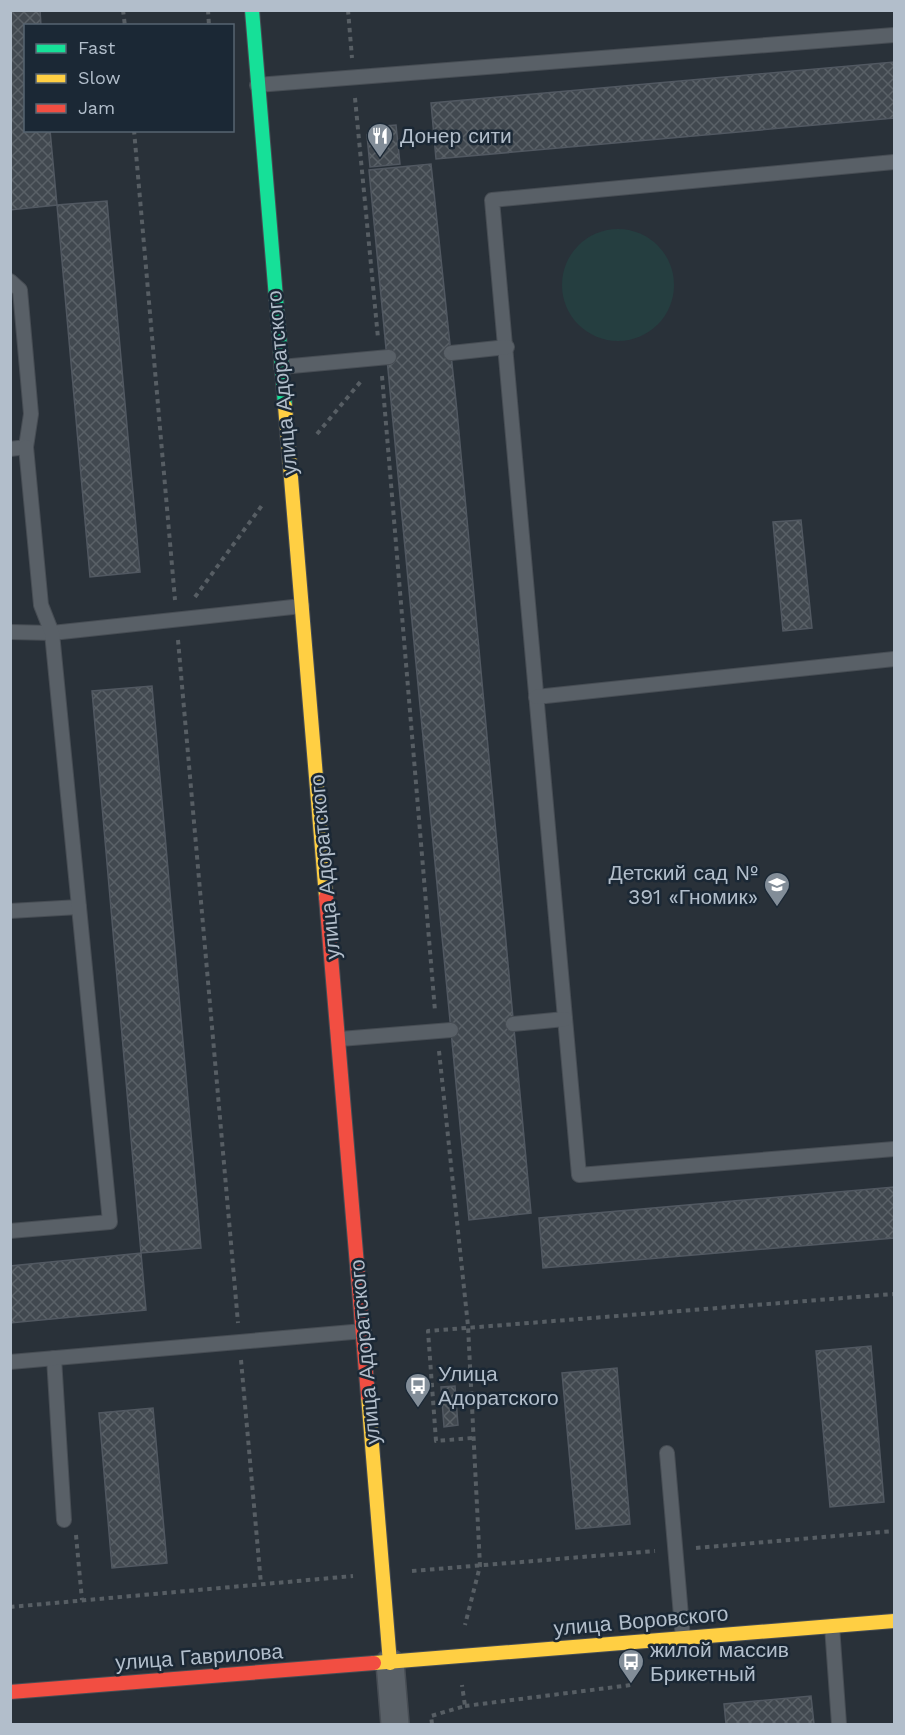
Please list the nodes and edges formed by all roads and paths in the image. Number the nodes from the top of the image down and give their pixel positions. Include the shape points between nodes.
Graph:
1 (252, 10) edge
2 (348, 10) edge
3 (894, 35) edge
4 (353, 77) junction
5 (256, 85) junction
6 (134, 132) edge
7 (894, 162) edge
8 (10, 281) edge
9 (507, 347) junction
10 (451, 353) dead end
11 (385, 358) junction
12 (281, 367) junction
13 (26, 447) junction
14 (10, 449) edge
15 (302, 606) junction
16 (177, 621) junction
17 (10, 632) edge
18 (52, 633) junction
19 (894, 659) edge
20 (536, 697) junction
21 (79, 907) junction
22 (10, 911) edge
23 (565, 1019) junction
24 (513, 1024) dead end
25 (444, 1030) junction
26 (340, 1040) junction
27 (894, 1149) edge
28 (10, 1231) edge
29 (894, 1294) edge
30 (468, 1326) junction
31 (364, 1331) junction
32 (240, 1341) junction
33 (54, 1358) junction
34 (10, 1362) edge
35 (472, 1438) junction
36 (667, 1453) dead end
37 (64, 1520) joint
38 (894, 1532) edge
39 (674, 1550) junction
40 (480, 1566) junction
41 (383, 1574) junction
42 (261, 1584) junction
43 (82, 1600) junction
44 (10, 1607) edge
45 (894, 1621) edge
46 (832, 1626) junction
47 (683, 1639) junction
48 (390, 1663) junction
49 (631, 1685) dead end
50 (10, 1692) edge
51 (465, 1706) dead end
52 (395, 1725) edge
53 (840, 1725) edge

1 - 5 street, улица Адоратского
2 - 4 path
3 - 4 lane
4 - 5 lane
4 - 11 path
5 - 12 street, улица Адоратского
6 - 16 path
7 - 9 lane via 492,200
8 - 13 lane via 20,290 31,414
9 - 10 lane
9 - 20 lane
11 - 12 lane
11 - 25 path
12 - 15 street, улица Адоратского
13 - 14 lane
13 - 18 lane via 41,605
15 - 16 lane
15 - 26 street, улица Адоратского
16 - 18 lane
16 - 32 path
17 - 18 lane
18 - 21 lane
19 - 20 lane
20 - 23 lane
21 - 22 lane
21 - 28 lane via 110,1222
23 - 24 lane
23 - 27 lane via 579,1175
25 - 26 lane
25 - 30 path
26 - 31 street, улица Адоратского
29 - 30 path
30 - 35 path
30 - 35 path via 428,1331 436,1441
31 - 32 lane
31 - 41 street, улица Адоратского
32 - 33 lane
32 - 42 path
33 - 34 lane
33 - 37 lane
35 - 40 path
36 - 39 lane
37 - 43 path via 75,1530
38 - 39 path
39 - 40 path
39 - 47 lane
40 - 41 path
41 - 42 path
41 - 48 street, улица Адоратского
42 - 43 path
43 - 44 path
45 - 46 street, улица Воровского
46 - 47 street, улица Воровского
46 - 53 lane
47 - 48 street, улица Воровского
48 - 50 street, улица Гаврилова
48 - 52 street, улица Адоратского
49 - 51 path

